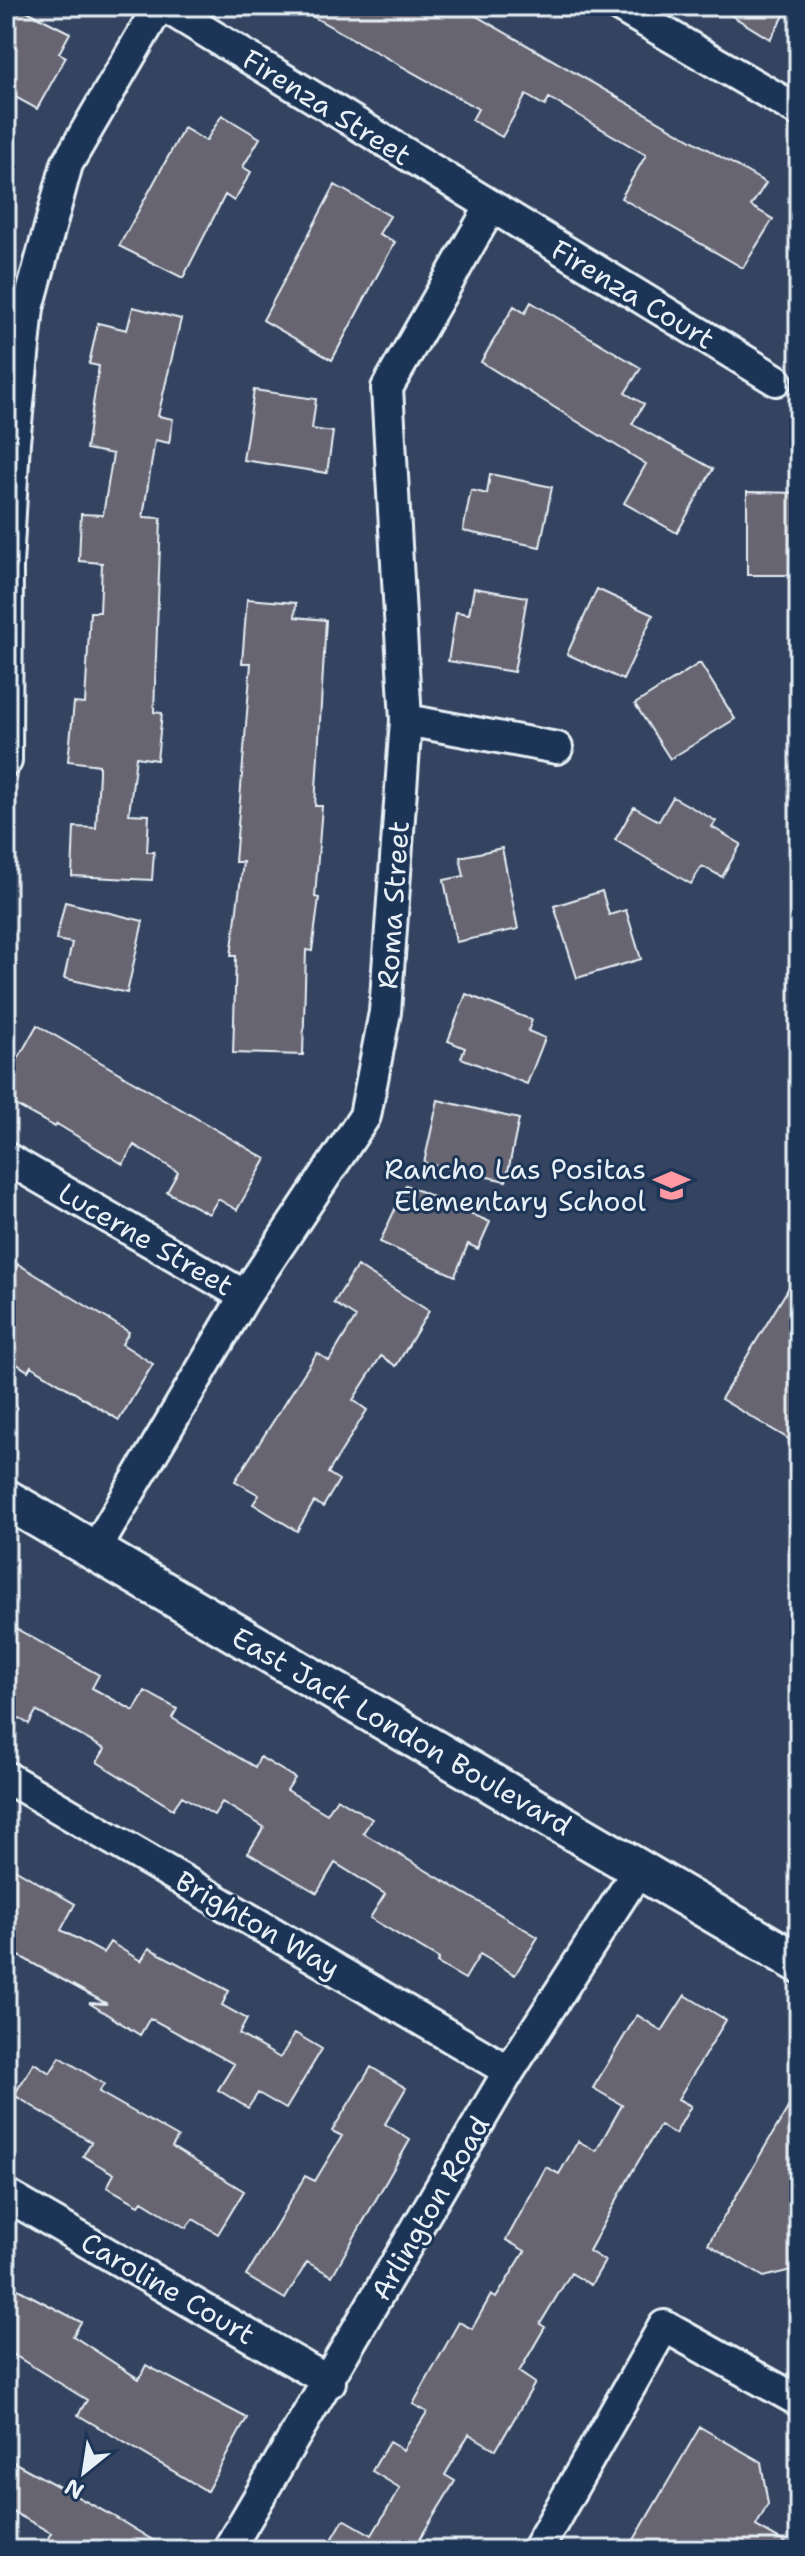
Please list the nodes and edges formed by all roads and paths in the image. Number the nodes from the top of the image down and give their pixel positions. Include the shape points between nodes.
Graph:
1 (161, 6) edge
2 (619, 6) edge
3 (799, 111) edge
4 (490, 208) junction
5 (776, 380) dead end
6 (406, 720) junction
7 (557, 748) dead end
8 (6, 761) edge
9 (6, 1158) edge
10 (245, 1296) junction
11 (6, 1499) edge
12 (94, 1552) junction
13 (6, 1777) edge
14 (639, 1869) junction
15 (799, 1963) edge
16 (509, 2071) junction
17 (6, 2195) edge
18 (330, 2382) junction
19 (799, 2401) edge
20 (228, 2550) edge
21 (537, 2550) edge

1 - 4 street, Firenza Street
1 - 8 street via 67,164 28,308 7,565
2 - 3 street
4 - 5 street, Firenza Court
4 - 6 street, Roma Street via 387,388
6 - 7 street
6 - 10 street, Roma Street via 385,1012 365,1116
9 - 10 street, Lucerne Street
10 - 12 street, Roma Street
11 - 12 main road, East Jack London Boulevard
12 - 14 main road, East Jack London Boulevard
13 - 16 street, Brighton Way
14 - 15 main road, East Jack London Boulevard
14 - 16 street, Arlington Road
16 - 18 street, Arlington Road
17 - 18 street, Caroline Court
18 - 20 street, Arlington Road
19 - 21 street via 664,2326

